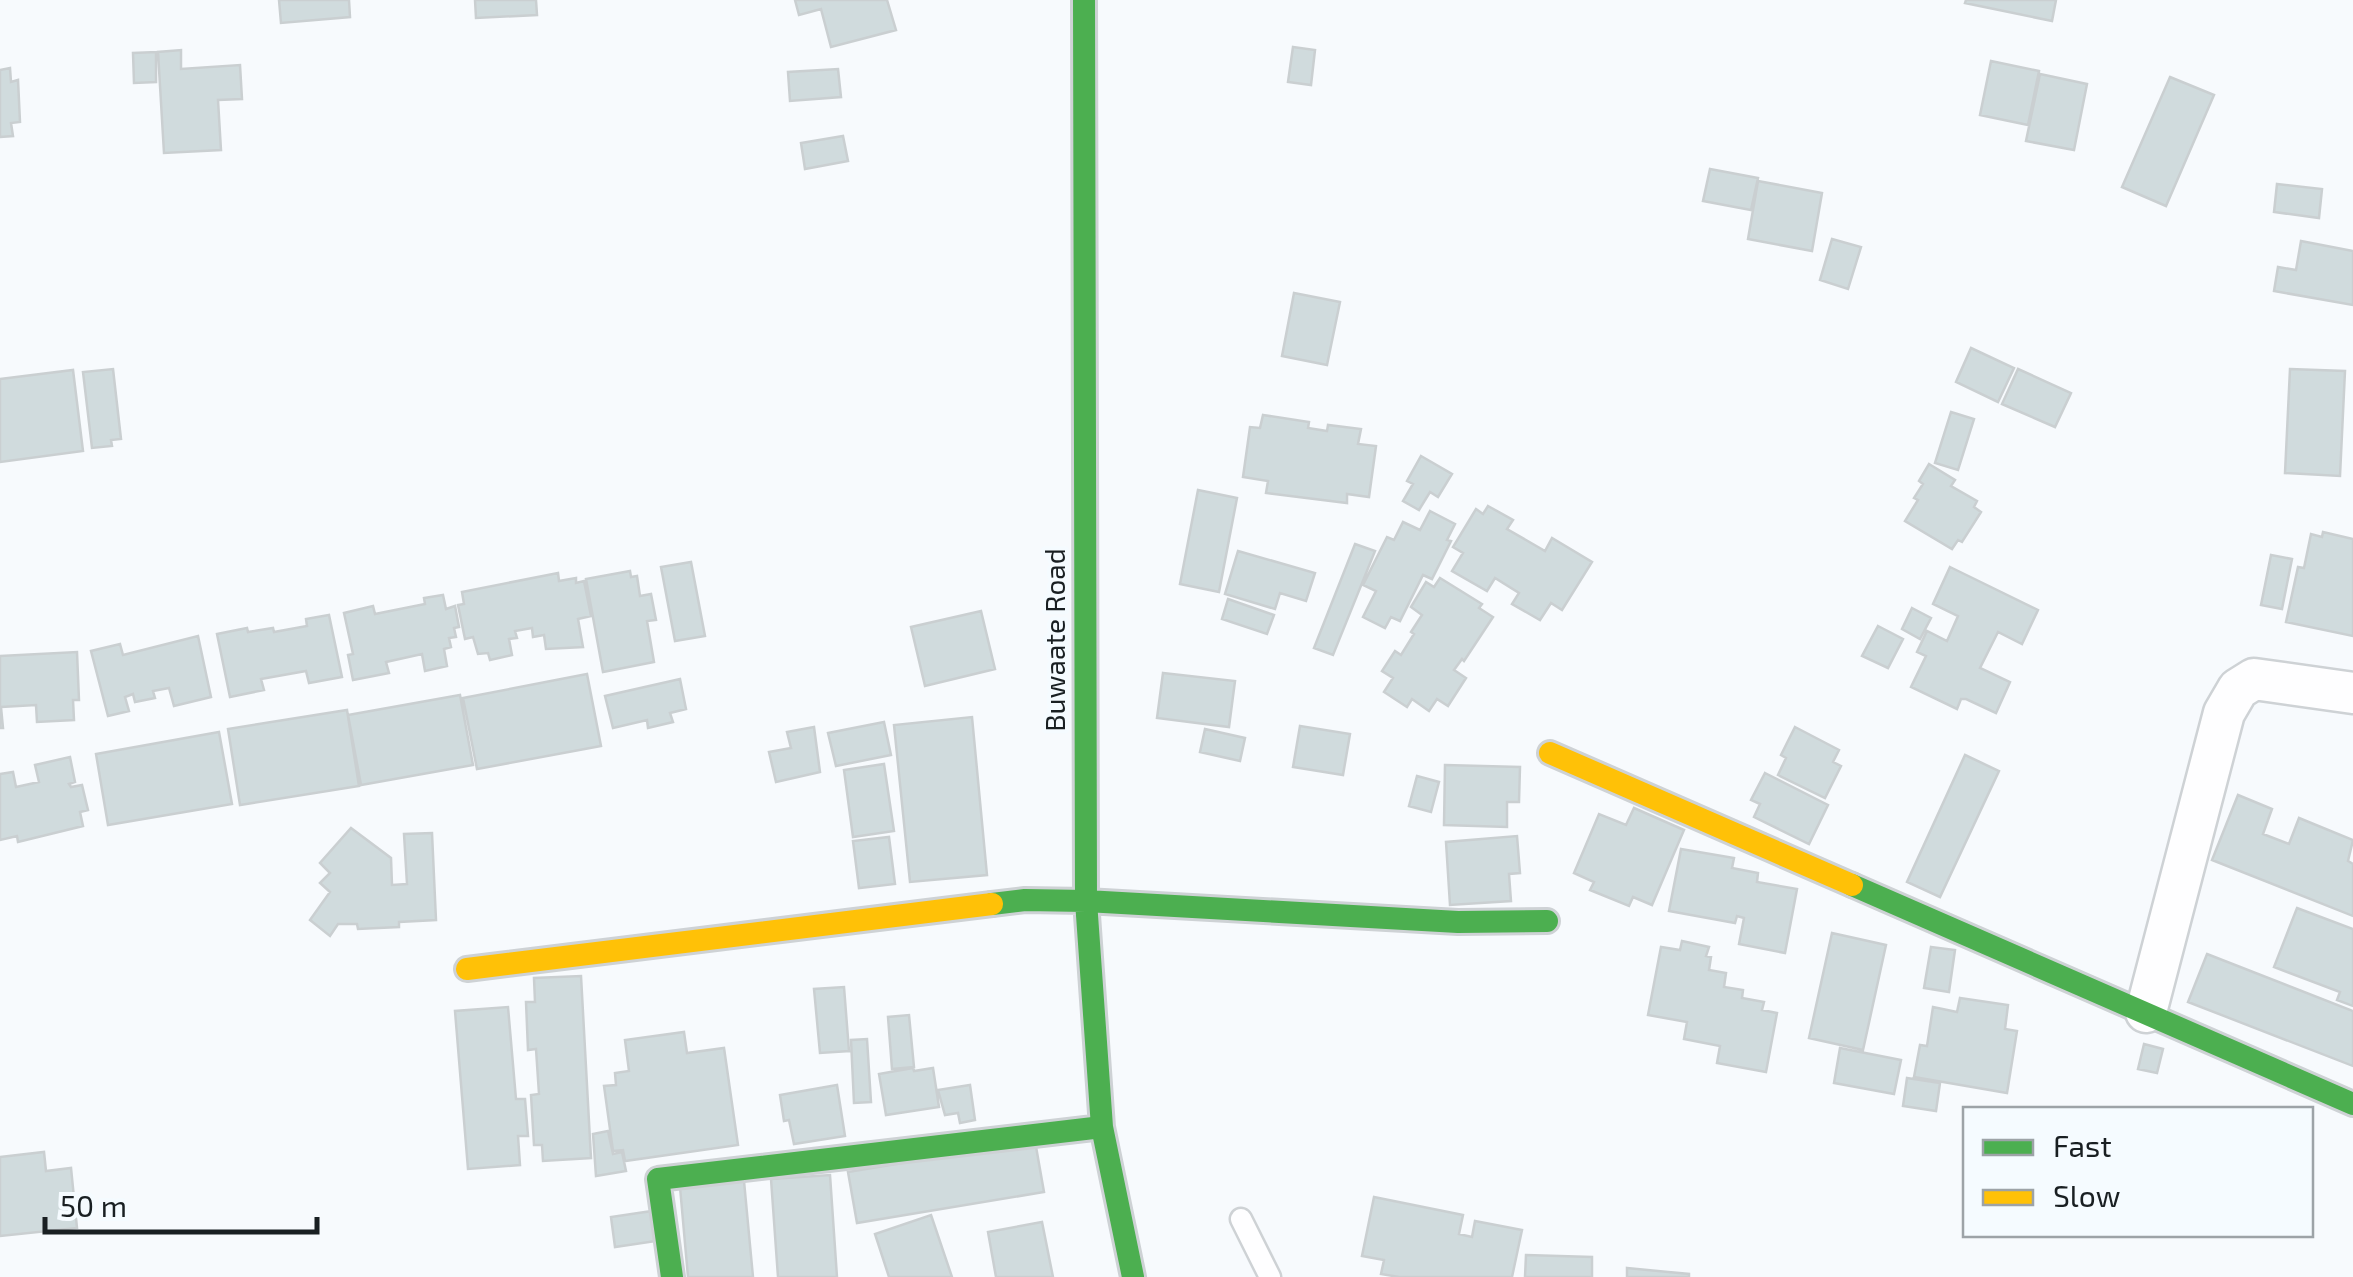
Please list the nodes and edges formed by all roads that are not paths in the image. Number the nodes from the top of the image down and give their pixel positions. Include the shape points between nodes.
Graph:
1 (1084, 0) edge
2 (2353, 694) edge
3 (1550, 753) dead end
4 (1086, 901) junction
5 (1547, 921) dead end
6 (467, 968) dead end
7 (2146, 1012) junction
8 (2353, 1104) edge
9 (1102, 1127) junction
10 (1240, 1219) dead end
11 (672, 1277) edge
12 (1133, 1277) edge
13 (1270, 1277) edge

1 - 4 street, Buwaate Road
2 - 7 street via 2254,679 2238,689 2224,714
3 - 7 street
4 - 5 street
4 - 6 street via 1025,900
4 - 9 street, Buwaate Road
7 - 8 street
9 - 11 street via 658,1179
9 - 12 street, Buwaate Road
10 - 13 lane

